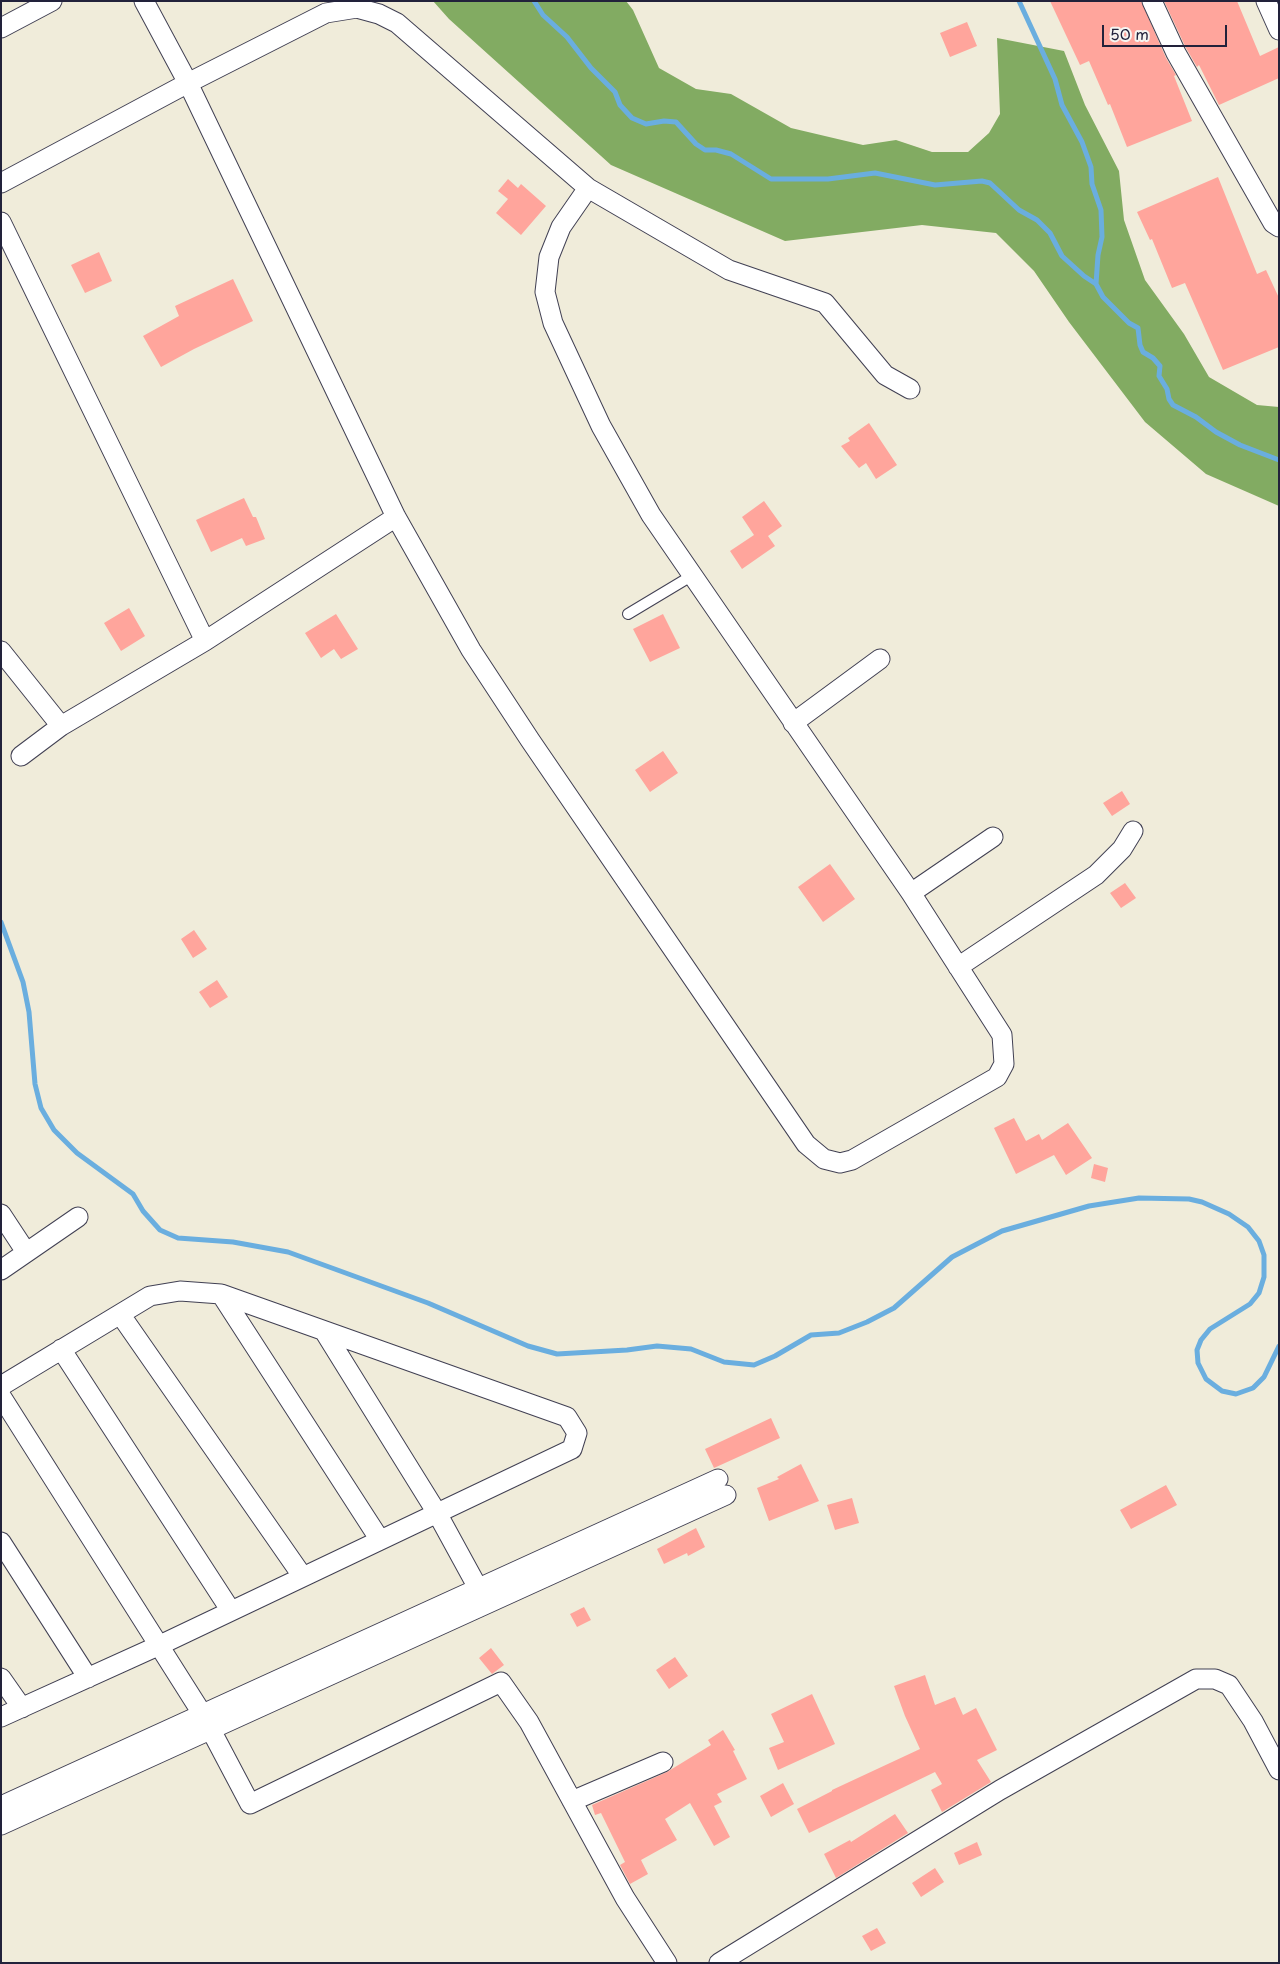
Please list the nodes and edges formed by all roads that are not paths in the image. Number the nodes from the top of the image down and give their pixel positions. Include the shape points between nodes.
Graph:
1 (52, 1) edge
2 (144, 1) edge
3 (1152, 1) edge
4 (1266, 1) edge
5 (1, 28) edge
6 (1279, 30) edge
7 (188, 83) junction
8 (1, 183) edge
9 (588, 188) junction
10 (1, 222) edge
11 (1279, 227) edge
12 (910, 389) dead end
13 (396, 517) junction
14 (693, 575) junction
15 (628, 614) dead end
16 (204, 641) junction
17 (1, 651) edge
18 (880, 659) dead end
19 (793, 723) junction
20 (62, 726) junction
21 (21, 756) dead end
22 (1133, 831) dead end
23 (993, 837) dead end
24 (911, 893) junction
25 (958, 967) junction
26 (1, 1214) edge
27 (78, 1217) dead end
28 (26, 1252) junction
29 (1, 1270) edge
30 (221, 1294) junction
31 (120, 1314) junction
32 (324, 1331) junction
33 (61, 1350) junction
34 (1, 1386) edge
35 (1, 1396) edge
36 (722, 1487) dead end
37 (437, 1513) junction
38 (380, 1540) junction
39 (1, 1542) edge
40 (303, 1577) junction
41 (483, 1597) junction
42 (232, 1611) junction
43 (160, 1645) junction
44 (1, 1678) edge
45 (88, 1678) junction
46 (22, 1708) junction
47 (1, 1717) edge
48 (208, 1723) junction
49 (663, 1762) dead end
50 (1279, 1770) edge
51 (572, 1801) junction
52 (1, 1806) edge
53 (1, 1825) edge
54 (667, 1963) edge
55 (719, 1963) edge

1 - 5 street
2 - 7 street
3 - 11 street via 1176,53 1273,223
4 - 6 street
7 - 8 street
7 - 9 street via 326,13 357,8 397,23
7 - 13 street
9 - 12 street via 729,270 825,303 885,375
9 - 14 street via 561,227 548,257 544,292 553,323 601,426 651,516
10 - 16 street
13 - 16 street
13 - 25 street via 472,650 530,740 806,1144 824,1159 840,1163 852,1160 997,1077 1004,1064 1002,1035
14 - 15 lane
14 - 19 street
16 - 20 street
17 - 20 street
18 - 19 street
19 - 24 street
20 - 21 street
22 - 25 street via 1122,850 1096,875
23 - 24 street
24 - 25 street
26 - 28 street
27 - 28 street
28 - 29 street
30 - 31 street via 180,1291 150,1296
30 - 32 street
30 - 38 street
31 - 33 street
31 - 40 street
32 - 37 street
32 - 37 street via 567,1417 577,1433 572,1449
33 - 34 street
33 - 42 street
35 - 43 street
36 - 41 street
37 - 38 street
37 - 41 street
38 - 40 street
39 - 45 street
40 - 42 street
41 - 48 street
42 - 43 street
43 - 45 street
43 - 48 street
44 - 46 street
45 - 46 street
46 - 47 street
48 - 51 street via 250,1804 501,1682 529,1722
48 - 52 street
48 - 53 street
49 - 51 street
50 - 55 street via 1229,1685 1215,1679 1196,1679 1000,1790
51 - 54 street via 625,1898

